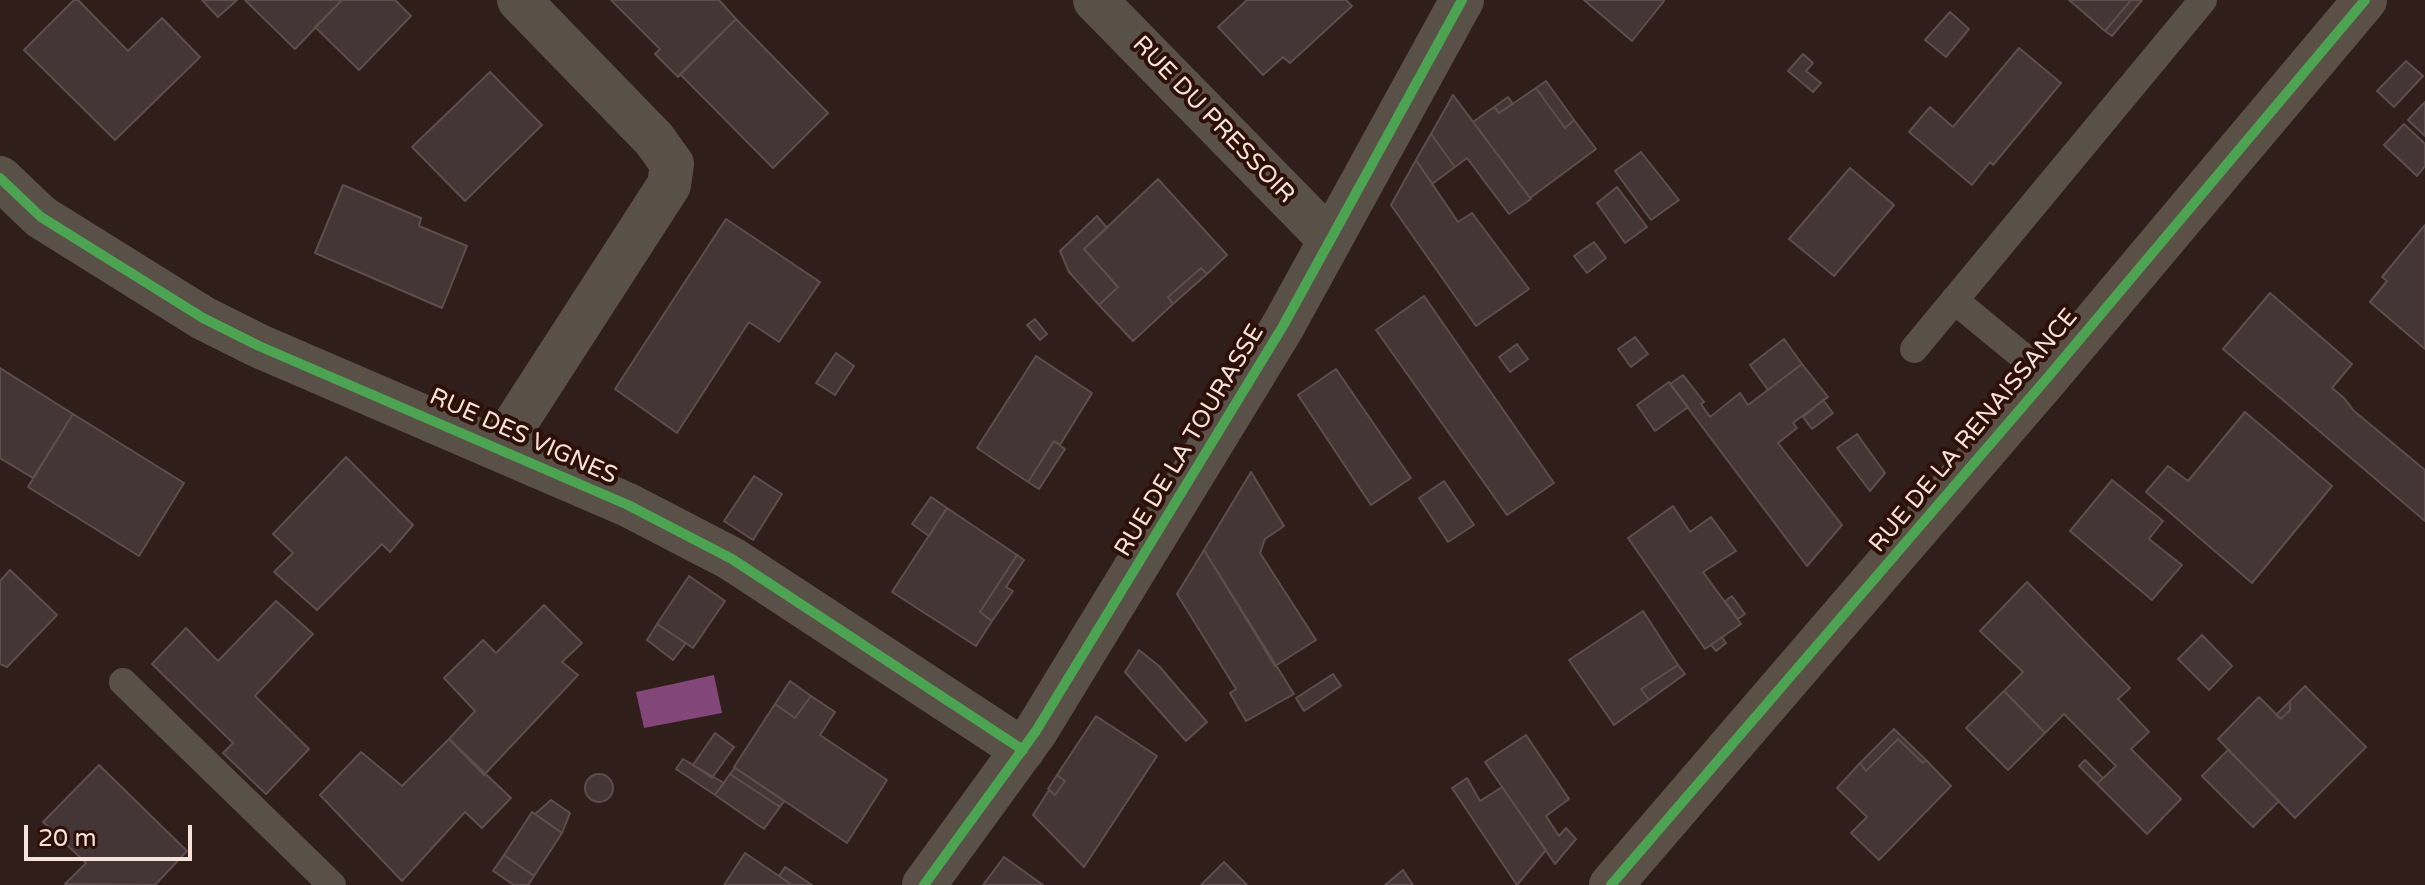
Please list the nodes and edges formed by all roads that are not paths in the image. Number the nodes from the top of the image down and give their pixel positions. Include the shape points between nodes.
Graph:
1 (519, 0) edge
2 (1095, 0) edge
3 (1462, 0) edge
4 (2203, 0) edge
5 (2365, 0) edge
6 (0, 178) edge
7 (1330, 240) junction
8 (1954, 300) junction
9 (1914, 349) dead end
10 (2048, 377) junction
11 (500, 447) junction
12 (123, 682) dead end
13 (1023, 750) junction
14 (332, 885) edge
15 (924, 885) edge
16 (1611, 885) edge

1 - 11 street via 672,164 669,185
2 - 7 street, RUE DU PRESSOIR
3 - 7 street, RUE DE LA TOURASSE
4 - 8 lane
5 - 10 main road, RUE DE LA RENAISSANCE
6 - 11 street, RUE DES VIGNES via 41,217 203,318
7 - 13 street, RUE DE LA TOURASSE via 1283,326
8 - 9 lane
8 - 10 lane
10 - 16 main road, RUE DE LA RENAISSANCE
11 - 13 street, RUE DES VIGNES via 732,559
12 - 14 lane
13 - 15 street, RUE DE LA TOURASSE

